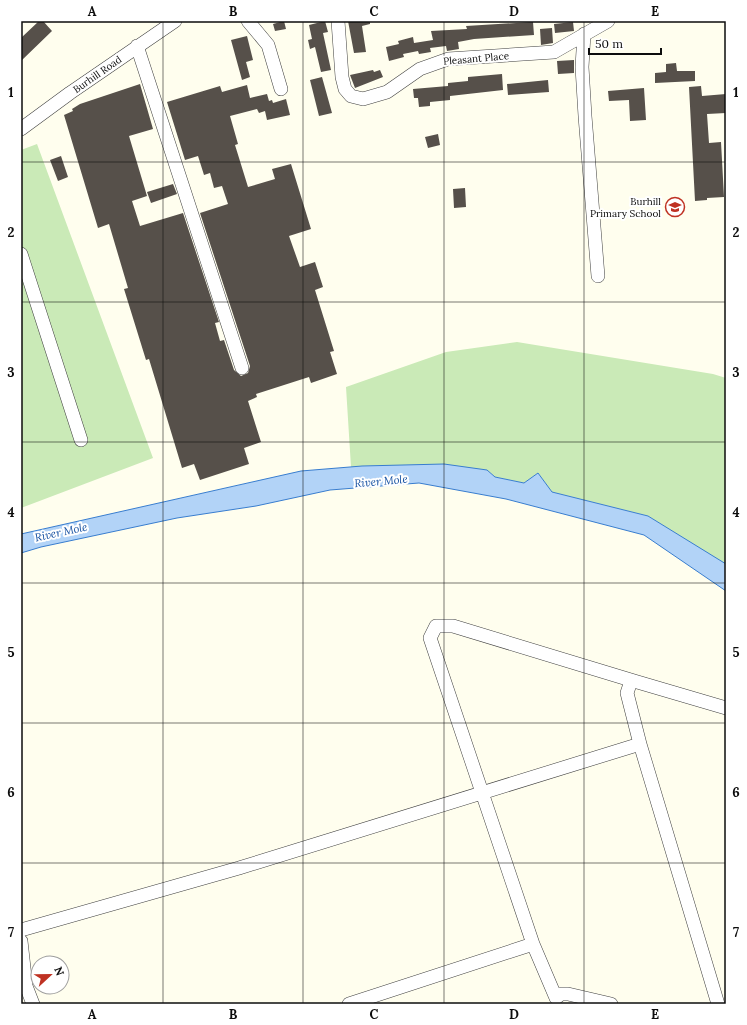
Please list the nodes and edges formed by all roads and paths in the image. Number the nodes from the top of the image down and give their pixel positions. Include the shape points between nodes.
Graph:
1 (175, 21) edge
2 (248, 21) edge
3 (338, 21) edge
4 (608, 21) edge
5 (584, 34) junction
6 (137, 46) junction
7 (281, 89) dead end
8 (21, 129) edge
9 (21, 254) edge
10 (598, 276) dead end
11 (242, 368) dead end
12 (81, 440) dead end
13 (634, 681) junction
14 (726, 708) edge
15 (640, 744) junction
16 (481, 793) junction
17 (21, 930) edge
18 (21, 941) edge
19 (533, 944) junction
20 (555, 1001) edge
21 (33, 1004) edge
22 (349, 1004) edge
23 (611, 1004) edge
24 (718, 1004) edge

1 - 6 street, Burhill Road
2 - 7 street via 268,45
3 - 5 street, Pleasant Place via 342,77 346,89 352,96 363,99 387,92 420,69 438,61 547,54 560,50
4 - 5 street, Pleasant Place
5 - 10 street via 582,56 585,116
6 - 8 street, Burhill Road
6 - 11 street
9 - 12 street
13 - 14 street
13 - 15 street via 627,693
13 - 16 street via 453,626 436,626 430,638
15 - 16 street
15 - 24 street
16 - 17 street via 239,868
16 - 19 street
18 - 21 street via 26,986
19 - 20 street
19 - 22 street
20 - 23 street via 561,994 568,994

